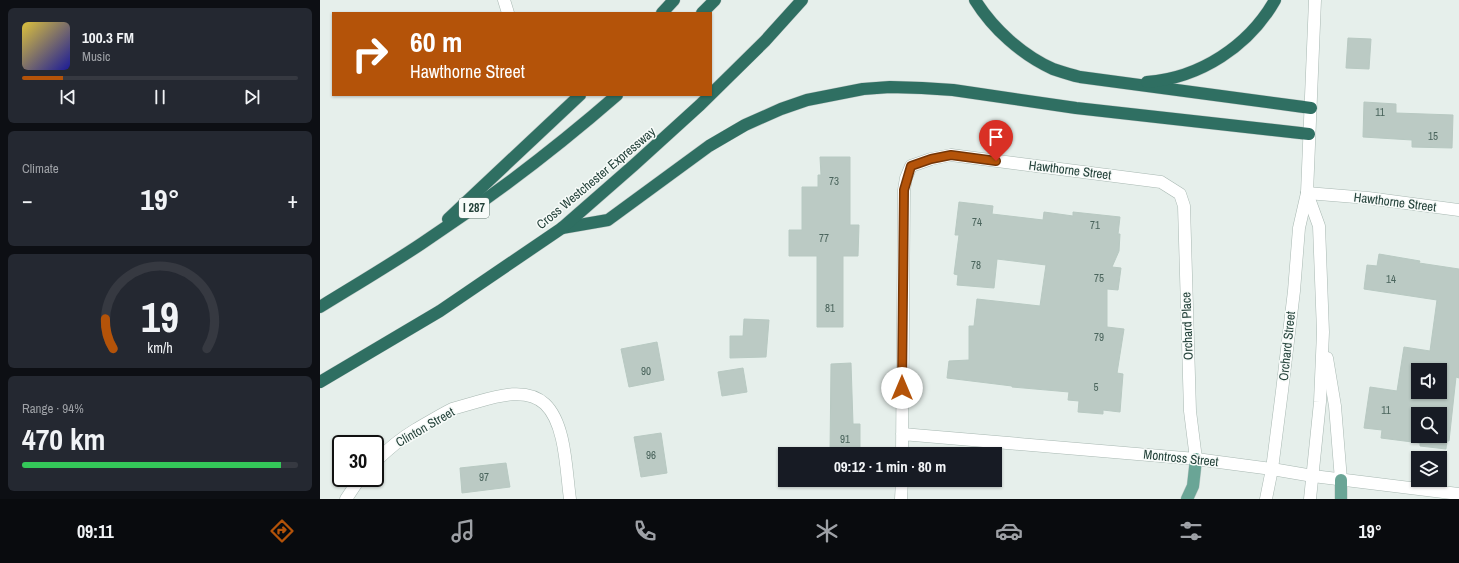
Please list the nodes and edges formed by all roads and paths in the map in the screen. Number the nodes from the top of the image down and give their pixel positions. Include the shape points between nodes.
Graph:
1 (504, 0) edge
2 (674, 0) edge
3 (715, 0) edge
4 (802, 0) edge
5 (975, 0) edge
6 (1275, 0) edge
7 (1315, 0) edge
8 (508, 12) edge
9 (663, 12) edge
10 (703, 12) edge
11 (1106, 82) junction
12 (712, 94) edge
13 (579, 96) edge
14 (616, 96) edge
15 (710, 96) edge
16 (1311, 108) junction
17 (1309, 134) junction
18 (1307, 193) junction
19 (1180, 194) joint
20 (1459, 210) edge
21 (562, 228) junction
22 (420, 245) junction
23 (320, 307) edge
24 (1323, 332) junction
25 (320, 382) edge
26 (902, 434) junction
27 (902, 447) edge
28 (384, 453) edge
29 (1196, 458) junction
30 (1272, 469) junction
31 (1313, 476) junction
32 (1341, 480) junction
33 (354, 487) edge
34 (902, 487) edge
35 (1459, 494) edge
36 (346, 499) edge
37 (570, 499) edge
38 (902, 499) edge
39 (1187, 499) edge
40 (1266, 499) edge
41 (1310, 499) edge
42 (1341, 499) edge

1 - 8 street
2 - 9 highway
3 - 10 highway
4 - 12 highway, Cross Westchester Expressway
5 - 11 highway via 992,23 1030,56 1080,78
6 - 11 highway via 1252,32 1212,63 1160,81 1133,84
7 - 16 street, Orchard Street
11 - 16 highway
13 - 22 highway
14 - 22 highway, I 287 via 523,172
15 - 21 highway, Cross Westchester Expressway
16 - 17 street, Orchard Street
17 - 18 street, Orchard Street
17 - 21 highway via 1076,108 953,90 890,87 863,89 807,100 745,125 709,146 608,220
18 - 20 street, Hawthorne Street
18 - 24 street, Orchard Street via 1319,226
18 - 30 street, Orchard Street via 1299,228
19 - 26 street, Hawthorne Street via 1161,182 951,155 911,166 904,190
19 - 29 street, Orchard Place via 1184,206 1190,411
21 - 25 highway, Cross Westchester Expressway via 440,311
22 - 23 highway, I 287
24 - 31 street, Orchard Street
24 - 32 street via 1335,406
26 - 27 street
26 - 29 street, Montross Street
28 - 37 street, Clinton Street via 414,430 453,409 500,395 536,397 554,416 561,432
29 - 30 street, Montross Street
29 - 39 main road via 1193,486
30 - 31 street, Montross Street
30 - 40 street, Orchard Street
31 - 32 street, Montross Street
31 - 41 street, Orchard Street
32 - 35 street, Montross Street
32 - 42 main road
33 - 36 street
34 - 38 street

